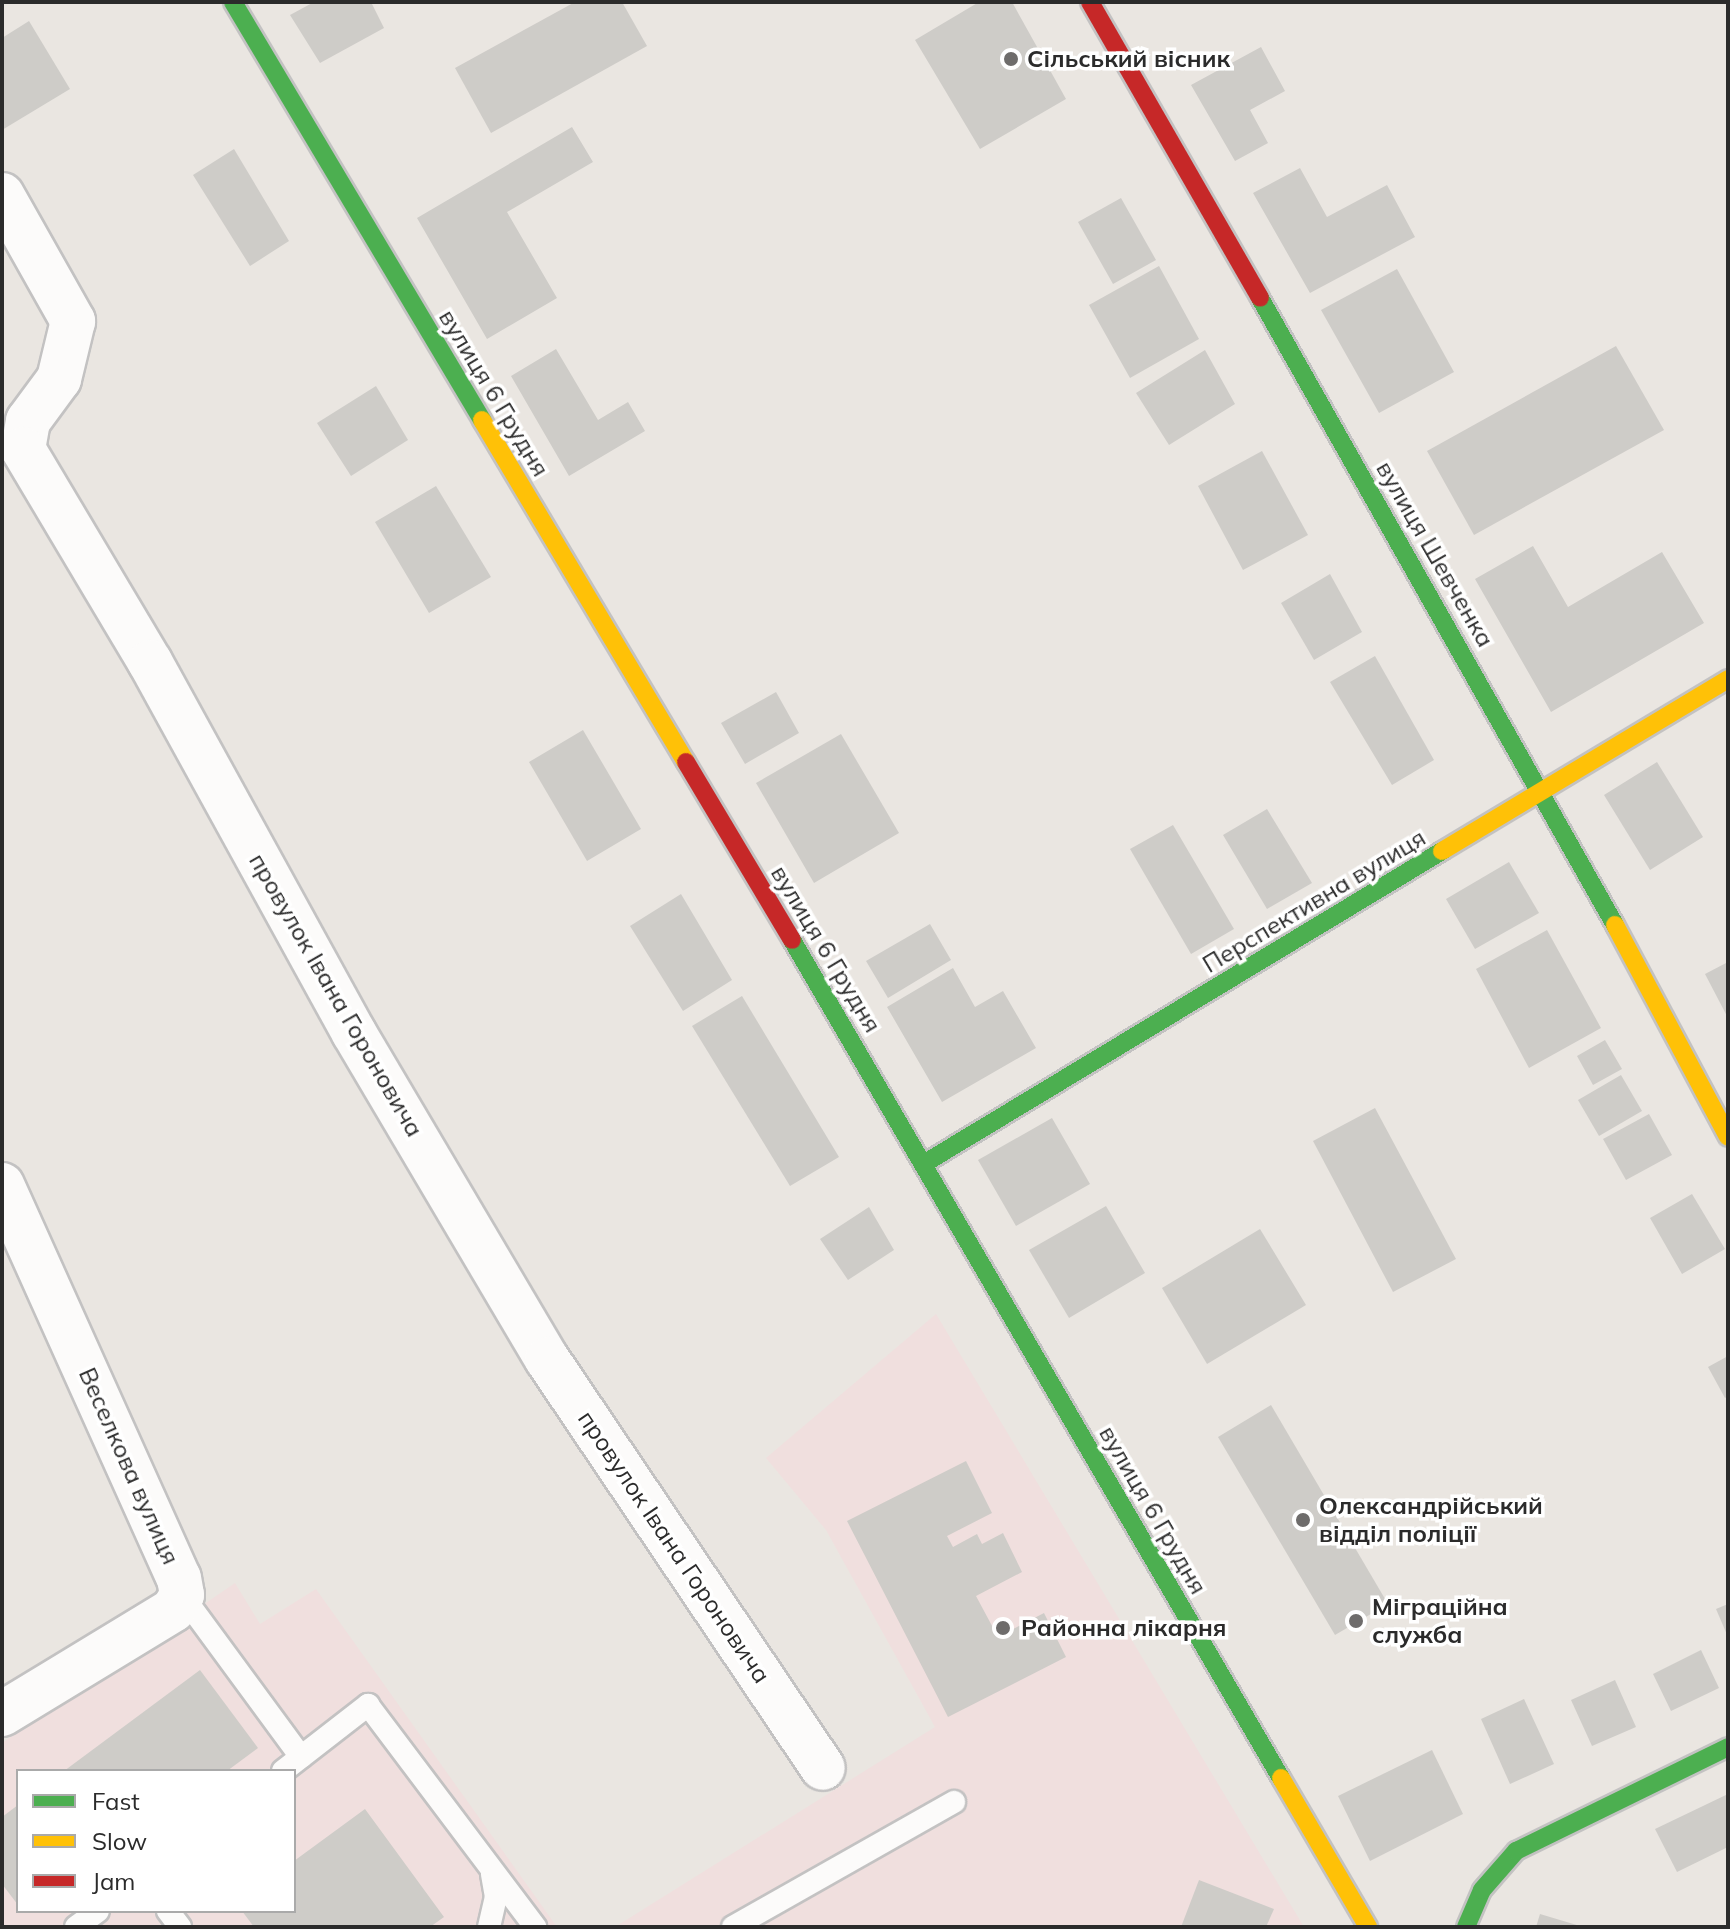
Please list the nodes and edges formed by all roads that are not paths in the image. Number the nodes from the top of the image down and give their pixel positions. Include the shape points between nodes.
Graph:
1 (233, 2) edge
2 (1090, 2) edge
3 (2, 195) edge
4 (1728, 679) edge
5 (1543, 791) junction
6 (1728, 1137) edge
7 (925, 1163) junction
8 (2, 1185) edge
9 (182, 1595) junction
10 (2, 1714) edge
11 (1728, 1747) edge
12 (301, 1757) junction
13 (823, 1768) dead end
14 (286, 1769) edge
15 (954, 1802) dead end
16 (490, 1867) junction
17 (95, 1913) edge
18 (76, 1927) edge
19 (489, 1927) edge
20 (535, 1927) edge
21 (733, 1927) edge
22 (1368, 1927) edge
23 (1466, 1927) edge

1 - 7 street, вулиця 6 Грудня
2 - 5 street, вулиця Шевченка
3 - 13 street, провулок Івана Гороновича via 73,321 59,379 28,421 23,449 150,662 354,1033 547,1359
4 - 5 street, Перспективна вулиця
5 - 6 street, вулиця Шевченка
5 - 7 street, Перспективна вулиця
7 - 22 street, вулиця 6 Грудня
8 - 9 street, Веселкова вулиця via 179,1578
9 - 10 street, Веселкова вулиця via 173,1610
9 - 12 lane
11 - 23 street via 1516,1851 1482,1890
12 - 14 lane
12 - 16 lane via 368,1705
15 - 21 lane
16 - 19 lane via 496,1897
16 - 20 lane
17 - 18 lane

